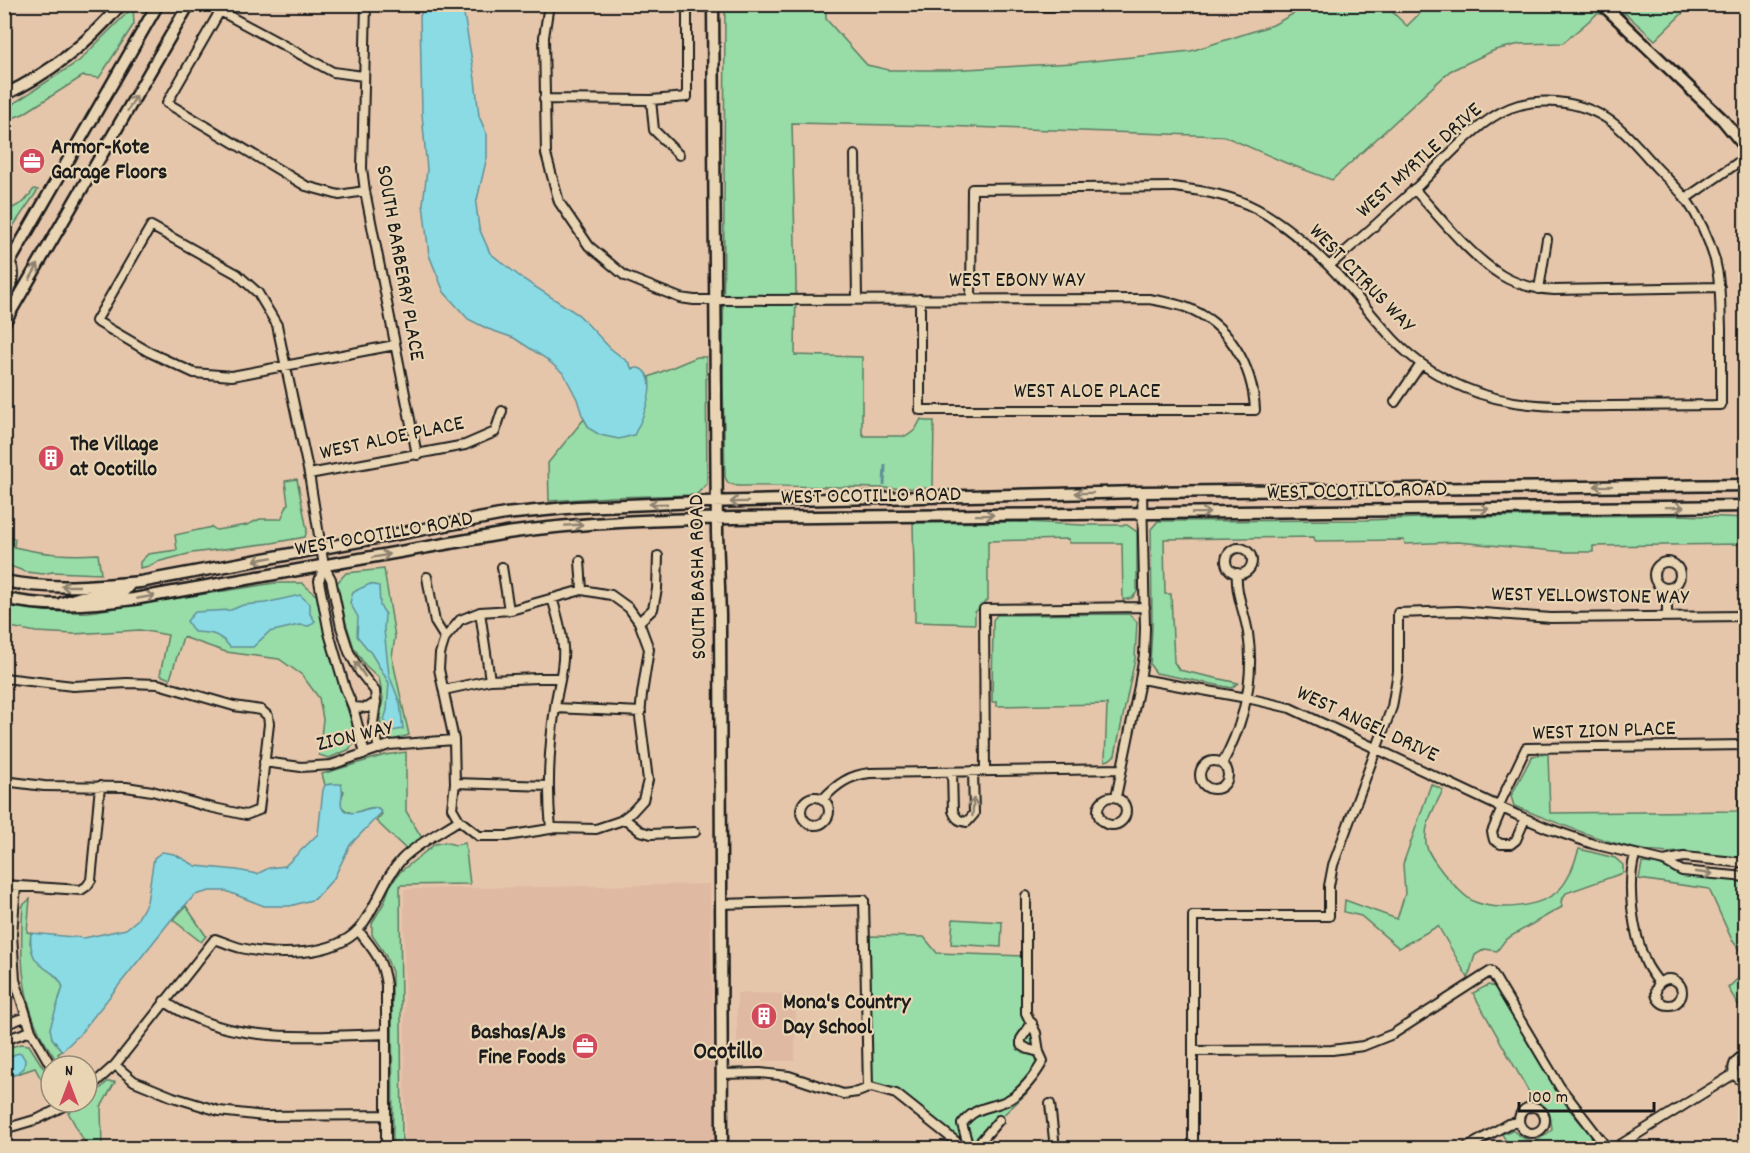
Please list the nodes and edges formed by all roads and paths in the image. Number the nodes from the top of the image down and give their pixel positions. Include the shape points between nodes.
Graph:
1 (10, 4) edge
2 (120, 4) edge
3 (158, 4) edge
4 (189, 4) edge
5 (366, 4) edge
6 (549, 4) edge
7 (687, 4) edge
8 (713, 4) edge
9 (1126, 4) edge
10 (1602, 4) edge
11 (891, 5) edge
12 (1050, 5) edge
13 (4, 9) edge
14 (363, 76) junction
15 (4, 95) edge
16 (544, 99) junction
17 (651, 100) junction
18 (1746, 148) edge
19 (679, 155) dead end
20 (855, 155) dead end
21 (1746, 157) edge
22 (1414, 189) junction
23 (365, 191) junction
24 (1685, 199) junction
25 (1547, 238) dead end
26 (6, 265) edge
27 (1329, 266) junction
28 (1720, 287) junction
29 (1539, 289) junction
30 (4, 299) edge
31 (857, 299) junction
32 (920, 299) junction
33 (971, 299) junction
34 (715, 300) junction
35 (4, 323) edge
36 (395, 345) junction
37 (1421, 364) junction
38 (286, 366) junction
39 (1395, 402) dead end
40 (1721, 405) joint
41 (1255, 410) joint
42 (502, 411) dead end
43 (417, 455) junction
44 (309, 474) junction
45 (1746, 485) edge
46 (1142, 492) junction
47 (717, 502) junction
48 (1746, 506) edge
49 (1143, 514) junction
50 (717, 519) junction
51 (321, 548) junction
52 (658, 556) dead end
53 (580, 561) dead end
54 (324, 566) junction
55 (502, 567) dead end
56 (1237, 573) dead end
57 (427, 577) dead end
58 (4, 581) edge
59 (131, 583) junction
60 (1667, 588) dead end
61 (582, 590) junction
62 (4, 598) edge
63 (552, 598) junction
64 (56, 604) junction
65 (1145, 607) junction
66 (509, 610) junction
67 (480, 612) junction
68 (1746, 616) edge
69 (1667, 617) junction
70 (639, 622) junction
71 (445, 638) junction
72 (4, 678) edge
73 (560, 678) junction
74 (1141, 679) junction
75 (490, 680) junction
76 (444, 690) junction
77 (1247, 698) junction
78 (376, 702) junction
79 (353, 707) junction
80 (555, 708) junction
81 (641, 712) junction
82 (454, 740) junction
83 (1746, 746) edge
84 (379, 748) junction
85 (1377, 748) junction
86 (365, 754) junction
87 (264, 762) junction
88 (1222, 764) dead end
89 (1122, 770) junction
90 (974, 771) junction
91 (985, 771) junction
92 (952, 772) junction
93 (4, 781) edge
94 (455, 783) junction
95 (100, 786) junction
96 (549, 786) junction
97 (1116, 797) dead end
98 (823, 799) dead end
99 (1500, 808) junction
100 (624, 818) junction
101 (1525, 819) junction
102 (459, 820) junction
103 (551, 829) junction
104 (695, 832) dead end
105 (1635, 855) junction
106 (1664, 861) junction
107 (1746, 863) edge
108 (1746, 877) edge
109 (4, 885) edge
110 (16, 886) junction
111 (1026, 896) dead end
112 (721, 904) junction
113 (358, 930) junction
114 (1659, 983) dead end
115 (164, 1001) junction
116 (25, 1017) junction
117 (1032, 1023) junction
118 (4, 1025) edge
119 (31, 1031) junction
120 (386, 1034) junction
121 (4, 1040) edge
122 (1193, 1051) junction
123 (1039, 1052) junction
124 (44, 1054) edge
125 (1746, 1055) edge
126 (115, 1065) junction
127 (722, 1074) junction
128 (1734, 1074) junction
129 (99, 1079) edge
130 (1746, 1082) edge
131 (868, 1088) junction
132 (1050, 1104) dead end
133 (48, 1114) edge
134 (386, 1116) junction
135 (999, 1120) dead end
136 (1519, 1122) dead end
137 (4, 1129) edge
138 (386, 1149) edge
139 (722, 1149) edge
140 (964, 1149) edge
141 (969, 1149) edge
142 (975, 1149) edge
143 (1055, 1149) edge
144 (1193, 1149) edge
145 (1466, 1149) edge
146 (1607, 1149) edge
147 (1615, 1149) edge

1 - 13 street
2 - 15 main road via 104,25 67,56
3 - 26 main road
35 -> 4 main road
5 - 14 street, SOUTH BARBERRY PLACE
6 - 16 street, WEST EBONY WAY via 544,37
7 - 17 street via 687,97
8 - 34 main road, SOUTH BASHA ROAD
9 - 12 street
10 - 18 main road via 1723,120
11 - 12 street
14 - 23 street, SOUTH BARBERRY PLACE
14 - 23 street via 333,72 220,11 167,103 306,186 339,195
16 - 17 street
16 - 34 street, WEST EBONY WAY via 546,154 559,202 589,246 625,276 680,298
17 - 19 street via 654,130
20 - 31 street
21 - 24 street
22 - 24 street, WEST MYRTLE DRIVE via 1491,118 1517,106 1548,101 1581,106 1615,125
22 - 27 street, WEST MYRTLE DRIVE
22 - 29 street via 1474,254 1501,275
23 - 36 street, SOUTH BARBERRY PLACE
24 - 28 street, WEST MYRTLE DRIVE via 1715,260
25 - 29 street
26 - 30 main road via 13,270 13,276
27 - 33 street, WEST CITRUS WAY via 1302,240 1256,209 1203,191 1173,187 972,189
27 - 37 street, WEST CITRUS WAY via 1395,341
28 - 29 street
28 - 40 street, WEST MYRTLE DRIVE
31 - 32 street, WEST EBONY WAY
31 - 34 street, WEST EBONY WAY
32 - 33 street, WEST EBONY WAY
32 - 41 street, WEST ALOE PLACE via 920,410
33 - 41 street, WEST EBONY WAY via 1149,299 1188,307 1206,317 1232,341 1250,376
34 - 47 main road, SOUTH BASHA ROAD
36 - 38 street
36 - 43 street, SOUTH BARBERRY PLACE
37 - 39 street
37 - 40 street, WEST CITRUS WAY via 1464,388 1516,402 1560,406
38 - 38 street via 277,325 258,294 237,274 151,226 96,321 194,373 232,376
38 - 44 street
42 - 43 street, WEST ALOE PLACE via 495,432 465,445
43 - 44 street, WEST ALOE PLACE
44 - 51 street
45 -> 46 main road, WEST OCOTILLO ROAD
46 -> 47 main road, WEST OCOTILLO ROAD
46 - 49 street
47 - 50 main road, SOUTH BASHA ROAD
47 -> 51 main road, WEST OCOTILLO ROAD via 505,514
49 -> 48 main road, WEST OCOTILLO ROAD
50 -> 49 main road, WEST OCOTILLO ROAD
49 - 65 street
54 -> 50 main road, WEST OCOTILLO ROAD via 552,526
50 - 112 main road, SOUTH BASHA ROAD
51 - 54 street
51 -> 59 main road, WEST OCOTILLO ROAD
52 - 70 street via 653,609
53 - 61 street
64 -> 54 main road, WEST OCOTILLO ROAD via 76,606 134,599
78 -> 54 street via 375,691 349,652 331,579
54 - 79 street via 319,581 329,633
55 - 66 street
56 - 77 street via 1250,648
57 - 71 street via 435,622
59 -> 58 main road, WEST OCOTILLO ROAD via 49,586
59 - 64 main road via 120,592
60 - 69 street
61 - 63 street
61 - 70 street via 611,595 629,608
62 - 64 main road, WEST OCOTILLO ROAD
63 - 66 street
63 - 73 street via 564,649
65 - 74 street
65 - 91 street via 984,609
66 - 67 street
67 - 71 street via 460,620
67 - 75 street
68 - 69 street, WEST YELLOWSTONE WAY
69 - 85 street, WEST YELLOWSTONE WAY via 1398,613 1398,672 1392,707
70 - 81 street via 649,649
71 - 76 street via 439,669
72 - 87 street via 73,686 158,684 261,710 268,716
73 - 75 street
73 - 80 street
74 - 77 street, WEST ANGEL DRIVE
74 - 89 street
75 - 76 street
76 - 82 street
77 - 85 street, WEST ANGEL DRIVE via 1290,708
77 - 88 street
78 - 79 street via 367,708
78 - 84 street via 374,723
79 - 86 street
80 - 81 street
80 - 96 street
81 - 100 street via 648,780 643,800
82 - 84 street, ZION WAY
82 - 94 street
83 - 99 street, WEST ZION PLACE via 1526,748
84 - 86 street, ZION WAY
85 - 99 street, WEST ANGEL DRIVE
85 - 122 street via 1333,865 1329,916 1193,916
86 - 87 street, ZION WAY via 331,765 301,767
87 - 95 street via 259,810 246,815 152,791
89 - 91 street
89 - 97 street
90 - 91 street
90 - 92 street
92 -> 90 street via 953,811 960,821 967,822 974,814
92 - 98 street via 862,774 841,782
93 - 95 street
94 - 96 street
94 - 102 street via 452,808
95 - 110 street via 91,880 87,886 81,890
96 - 103 street
99 - 101 street, WEST ANGEL DRIVE
99 - 101 street via 1492,832 1494,840 1501,844 1516,840
100 - 103 street via 596,829
100 - 104 street via 640,831 651,834
101 - 105 street, WEST ANGEL DRIVE
102 - 103 street via 479,836
102 - 113 street via 402,859
105 - 106 street, WEST ANGEL DRIVE
105 - 114 street via 1635,928 1647,965
106 - 107 street, WEST ANGEL DRIVE via 1684,857
106 -> 108 street, WEST ANGEL DRIVE via 1682,871
109 - 110 street
110 - 116 street via 12,934 15,980
111 - 117 street via 1026,1013
112 - 127 main road, SOUTH BASHA ROAD
112 - 131 street via 864,900
113 - 115 street via 339,943 309,953 241,948 215,939
113 - 120 street via 383,966
115 - 120 street via 208,1024 255,1034
115 - 126 street
116 - 118 street
116 - 119 street
117 - 123 street
117 - 123 street via 1021,1045
119 - 121 street
119 - 124 street
120 - 134 street
122 - 144 street
122 - 146 street via 1332,1050 1364,1046 1393,1034 1491,971 1560,1087
123 - 141 street via 1043,1061 1039,1070 1019,1093 1010,1100 977,1110 962,1124
125 - 128 street via 1735,1061
126 - 129 street
126 - 134 street via 134,1081 219,1111 264,1116
127 - 131 street via 789,1076 843,1094
127 - 139 main road, SOUTH BASHA ROAD
128 - 130 street
128 - 147 street
131 - 140 street via 896,1094
132 - 143 street
133 - 137 street
134 - 138 street
135 - 142 street
136 - 145 street via 1508,1124

